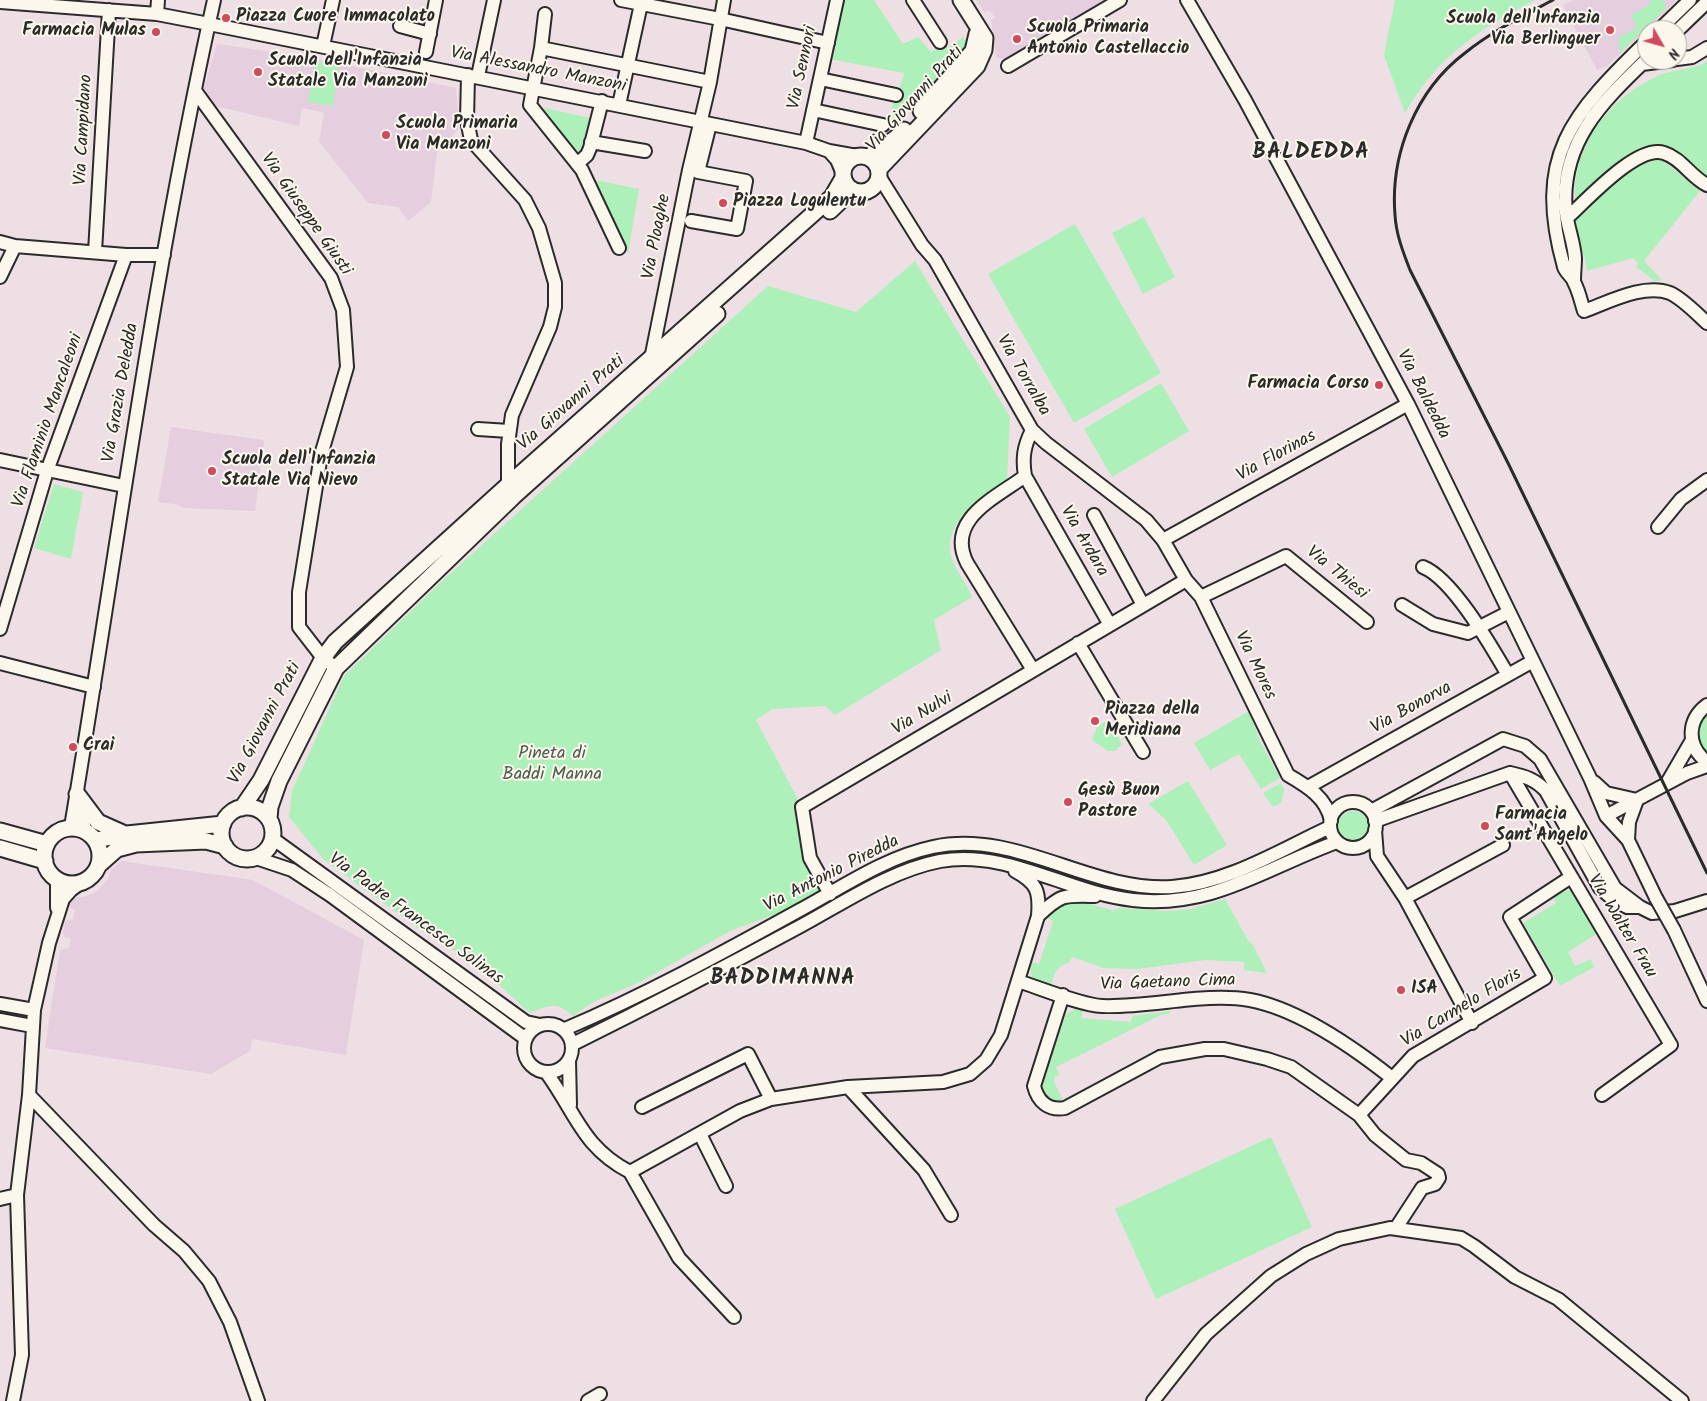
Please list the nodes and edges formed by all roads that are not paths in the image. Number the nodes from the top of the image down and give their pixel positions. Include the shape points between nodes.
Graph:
1 (158, 0) edge
2 (214, 0) edge
3 (333, 0) edge
4 (436, 0) edge
5 (494, 0) edge
6 (621, 0) edge
7 (724, 0) edge
8 (837, 0) edge
9 (913, 0) edge
10 (961, 0) edge
11 (1120, 0) edge
12 (1187, 0) edge
13 (1690, 0) edge
14 (0, 2) edge
15 (1707, 2) edge
16 (641, 4) junction
17 (109, 10) junction
18 (157, 14) junction
19 (545, 14) dead end
20 (720, 19) junction
21 (1669, 20) edge
22 (1687, 21) edge
23 (209, 24) junction
24 (977, 25) junction
25 (400, 26) dead end
26 (430, 34) junction
27 (940, 42) dead end
28 (828, 43) junction
29 (323, 46) junction
30 (541, 48) junction
31 (1707, 48) edge
32 (1637, 51) edge
33 (426, 52) dead end
34 (1687, 58) edge
35 (628, 66) junction
36 (1008, 66) dead end
37 (1637, 69) edge
38 (473, 75) junction
39 (820, 79) junction
40 (710, 82) junction
41 (533, 88) junction
42 (196, 92) junction
43 (896, 95) dead end
44 (602, 102) junction
45 (620, 105) junction
46 (813, 110) junction
47 (705, 123) junction
48 (883, 125) dead end
49 (591, 142) junction
50 (806, 143) junction
51 (645, 151) dead end
52 (829, 151) junction
53 (863, 156) junction
54 (576, 164) junction
55 (877, 177) junction
56 (846, 181) junction
57 (1707, 185) edge
58 (1567, 218) junction
59 (691, 221) dead end
60 (0, 242) edge
61 (15, 246) junction
62 (620, 248) dead end
63 (95, 252) junction
64 (126, 255) junction
65 (164, 255) junction
66 (1, 275) edge
67 (1574, 281) junction
68 (1707, 322) edge
69 (651, 360) junction
70 (1408, 404) junction
71 (478, 429) dead end
72 (1032, 430) junction
73 (509, 431) junction
74 (0, 460) edge
75 (47, 470) junction
76 (1025, 476) junction
77 (1707, 480) edge
78 (508, 485) junction
79 (124, 486) junction
80 (1094, 515) dead end
81 (1658, 527) dead end
82 (1163, 540) junction
83 (1423, 567) dead end
84 (1186, 580) junction
85 (1201, 597) junction
86 (1143, 605) junction
87 (1402, 605) dead end
88 (1509, 612) junction
89 (1367, 622) dead end
90 (1110, 625) junction
91 (0, 629) edge
92 (1478, 629) junction
93 (1078, 643) junction
94 (323, 658) junction
95 (1533, 661) junction
96 (0, 663) edge
97 (336, 668) junction
98 (1032, 670) junction
99 (1508, 675) junction
100 (94, 687) junction
101 (1705, 704) edge
102 (1692, 740) junction
103 (1143, 752) dead end
104 (1707, 762) edge
105 (1707, 766) edge
106 (1510, 773) junction
107 (1590, 778) junction
108 (1668, 783) junction
109 (1308, 787) junction
110 (77, 794) junction
111 (1321, 798) junction
112 (1637, 800) junction
113 (1349, 803) junction
114 (242, 808) junction
115 (1606, 816) junction
116 (269, 819) junction
117 (1374, 821) junction
118 (223, 824) junction
119 (1330, 824) junction
120 (0, 830) edge
121 (84, 832) junction
122 (127, 834) junction
123 (272, 838) junction
124 (1628, 840) junction
125 (1337, 842) junction
126 (47, 844) junction
127 (1503, 845) dead end
128 (225, 846) junction
129 (0, 848) edge
130 (1352, 848) junction
131 (1377, 856) junction
132 (256, 858) junction
133 (44, 861) junction
134 (998, 862) junction
135 (99, 865) junction
136 (1572, 877) junction
137 (57, 879) junction
138 (82, 882) junction
139 (830, 894) junction
140 (1110, 897) junction
141 (1405, 898) junction
142 (1707, 901) edge
143 (1640, 908) junction
144 (57, 916) junction
145 (1038, 916) junction
146 (1545, 978) joint
147 (1018, 981) junction
148 (1063, 995) junction
149 (1707, 1000) edge
150 (0, 1004) edge
151 (34, 1010) junction
152 (0, 1020) edge
153 (1472, 1023) junction
154 (540, 1024) junction
155 (32, 1026) junction
156 (565, 1030) junction
157 (526, 1038) junction
158 (573, 1044) junction
159 (569, 1060) junction
160 (546, 1072) junction
161 (1392, 1078) junction
162 (848, 1087) junction
163 (29, 1095) junction
164 (1602, 1095) dead end
165 (771, 1099) junction
166 (642, 1107) dead end
167 (570, 1108) junction
168 (1359, 1115) junction
169 (700, 1134) junction
170 (630, 1172) junction
171 (726, 1186) dead end
172 (17, 1194) junction
173 (0, 1199) edge
174 (951, 1215) dead end
175 (1396, 1228) junction
176 (734, 1316) dead end
177 (600, 1394) dead end
178 (13, 1401) edge
179 (258, 1401) edge
180 (588, 1401) edge
181 (1153, 1401) edge
182 (1682, 1401) edge

1 - 18 street
2 - 23 street, Via Grazia Deledda
3 - 29 street
4 - 26 street
5 - 38 street
6 - 16 street
7 - 20 street
8 - 28 street, Via Sennori
9 - 27 street
10 - 24 main road
11 - 36 street
12 - 70 street, Via Baldedda via 1245,100
13 - 21 street
14 - 17 street, Via Alessandro Manzoni
15 - 22 street
16 - 20 street
16 - 35 street
17 - 18 street, Via Alessandro Manzoni
17 - 63 street, Via Campidano
18 - 23 street, Via Alessandro Manzoni
19 - 30 street
20 - 28 street
20 - 40 street
23 - 29 street, Via Alessandro Manzoni
23 - 42 street, Via Grazia Deledda
24 - 53 main road, Via Giovanni Prati via 973,51 964,63 896,138
24 - 55 main road, Via Giovanni Prati via 985,38 977,66
25 - 26 street
26 - 33 street
28 - 39 street, Via Sennori
29 - 38 street, Via Alessandro Manzoni
30 - 35 street
30 - 41 street
31 - 34 street
32 - 67 street via 1590,99 1561,149 1553,204 1565,270
35 - 40 street
35 - 45 street
37 - 58 street via 1590,119 1574,148 1566,184
38 - 41 street, Via Alessandro Manzoni
38 - 73 street via 468,120 471,140 526,200 539,228 555,282 555,307 550,327 512,415
39 - 43 street
39 - 46 street, Via Sennori
40 - 47 street
41 - 44 street, Via Alessandro Manzoni
41 - 54 street via 530,104
42 - 65 street, Via Grazia Deledda
42 - 94 street, Via Giuseppe Giusti via 331,278 343,310 347,367 321,455 299,592 299,627
44 - 45 street, Via Alessandro Manzoni
44 - 49 street
45 - 47 street, Via Alessandro Manzoni
46 - 48 street
46 - 50 street, Via Sennori
47 - 50 street, Via Alessandro Manzoni
47 - 59 street via 698,172 746,181 737,229
47 - 69 street, Via Ploaghe
49 - 51 street
49 - 54 street via 587,155
50 - 52 street, Via Alessandro Manzoni
52 - 53 street, Via Alessandro Manzoni
52 - 56 street via 837,160
53 - 55 main road
53 - 56 main road, Via Giovanni Prati via 847,162
54 - 62 street
55 - 56 main road via 865,191
55 - 72 street, Via Torralba via 935,260
56 - 69 main road, Via Giovanni Prati
56 - 97 main road, Via Giovanni Prati via 653,373 514,496
57 - 58 street via 1670,156 1662,152 1648,153 1629,164
58 - 67 street via 1575,257
60 - 61 street
61 - 63 street
61 - 66 street
63 - 64 street
64 - 65 street
64 - 75 street, Via Flaminio Mancaleoni
65 - 79 street, Via Grazia Deledda
67 - 68 street via 1584,311 1654,290 1671,294
69 - 78 main road, Via Giovanni Prati
70 - 82 street, Via Florinas
70 - 88 street, Via Baldedda
71 - 73 street
72 - 76 street via 1024,446
72 - 82 street, Via Torralba via 1146,520
73 - 78 street
74 - 75 street
75 - 79 street
75 - 91 street, Via Flaminio Mancaleoni
76 - 90 street, Via Ardara
76 - 98 street via 975,512 965,524 961,540 967,563
77 - 81 street via 1681,499
78 - 94 main road, Via Giovanni Prati via 335,642
79 - 100 street, Via Grazia Deledda
80 - 86 street
82 - 84 street, Via Mores
83 - 92 street via 1434,571
84 - 85 street, Via Mores
84 - 86 street, Via Nulvi
85 - 89 street, Via Thiesi via 1286,556
85 - 109 street, Via Mores via 1288,775
86 - 90 street, Via Nulvi
87 - 92 street via 1433,624 1468,633
88 - 92 street
88 - 95 street, Via Baldedda
90 - 93 street, Via Nulvi
92 - 99 street
93 - 98 street, Via Nulvi
93 - 103 street
94 - 97 street, Via Giovanni Prati
94 - 114 main road, Via Giovanni Prati via 261,780
95 - 99 street, Via Bonorva
95 - 107 street, Via Baldedda
96 - 100 street
97 - 116 main road, Via Giovanni Prati via 280,781
98 - 139 street, Via Nulvi via 802,807 810,858
99 - 109 street, Via Bonorva
100 - 110 street, Via Grazia Deledda
101 - 102 street via 1693,723
102 - 104 street via 1698,754
102 - 108 street
105 - 108 street
106 - 117 street
106 - 136 street
106 - 143 street via 1538,782 1546,791 1600,888 1615,901 1627,907
107 - 112 street via 1606,793
107 - 115 street, Via Baldedda
108 - 112 street
109 - 111 street, Via Mores
110 - 121 street, Via Grazia Deledda
110 - 122 main road via 98,822
111 - 113 street
111 - 119 street, Via Mores
112 - 115 street
112 - 124 street via 1629,822
113 - 117 street via 1361,804
113 - 119 street via 1337,809
114 - 116 main road via 260,811
114 - 118 main road via 228,816
115 - 124 street, Via Baldedda
116 - 123 main road
117 - 130 street via 1365,845
117 - 131 street
117 - 143 street via 1503,739 1525,746 1540,759 1615,888
118 - 122 main road
118 - 128 main road
119 - 125 street
119 - 139 street, Via Antonio Piredda via 1234,872 1202,883 1171,887 1128,884 1009,847 976,843 933,847 890,861
120 - 126 main road
121 - 122 main road
121 - 126 main road via 57,832
121 - 135 main road via 100,852
123 - 132 main road via 267,850
123 - 154 street, Via Padre Francesco Solinas via 526,1022
124 - 149 street, Via Baldedda, bridge
125 - 130 street
125 - 140 street, Via Antonio Piredda via 1203,897 1151,902
126 - 133 main road
127 - 141 street
128 - 132 main road via 229,852 242,858
128 - 135 main road via 206,841 136,844 117,849
129 - 133 main road
130 - 131 street
131 - 141 street
132 - 157 street, Via Padre Francesco Solinas via 292,870 330,895
133 - 137 main road
134 - 140 street, Via Antonio Piredda
134 - 145 street via 1035,884 1040,899
134 - 158 street, Via Antonio Piredda via 967,858 938,862 898,874
135 - 138 main road via 90,878
136 - 146 street, Via Walter Frau via 1510,917
136 - 164 street, Via Walter Frau via 1671,1045
137 - 138 main road via 66,883
137 - 144 street
138 - 144 street via 70,890
139 - 156 street, Via Antonio Piredda via 677,976
140 - 145 street via 1065,895
141 - 153 street
142 - 143 street via 1652,913
144 - 151 street
145 - 147 street
146 - 153 street, Via Carmelo Floris
147 - 148 street, Via Gaetano Cima
147 - 162 street via 1001,1035 986,1060 970,1074 943,1082
148 - 161 street, Via Gaetano Cima via 1099,1006 1209,999 1248,1000 1272,1006 1350,1046
148 - 168 street via 1034,1086 1042,1102 1052,1108 1065,1108 1160,1057 1224,1049 1291,1067
150 - 151 street
151 - 155 street
152 - 155 street
153 - 161 street, Via Carmelo Floris via 1413,1056
154 - 156 street via 553,1024
154 - 157 street
155 - 163 street
156 - 158 street
157 - 160 street via 524,1054 527,1060
158 - 159 street
159 - 160 street via 559,1069
159 - 167 street
160 - 167 street
161 - 168 street, Via Carmelo Floris
162 - 165 street
162 - 174 street via 924,1170
163 - 172 street
163 - 179 street via 154,1225 184,1251 209,1281 230,1322
165 - 166 street via 748,1054
165 - 169 street via 740,1111
167 - 170 street via 592,1145 612,1163
168 - 175 street via 1375,1135 1406,1160 1421,1162 1438,1174 1435,1184 1422,1188
169 - 170 street
169 - 171 street
170 - 176 street via 675,1253
172 - 173 street
172 - 178 street via 22,1355
175 - 181 street via 1339,1239 1306,1254 1271,1276 1206,1334
175 - 182 street via 1461,1238 1515,1277 1558,1299
177 - 180 street

